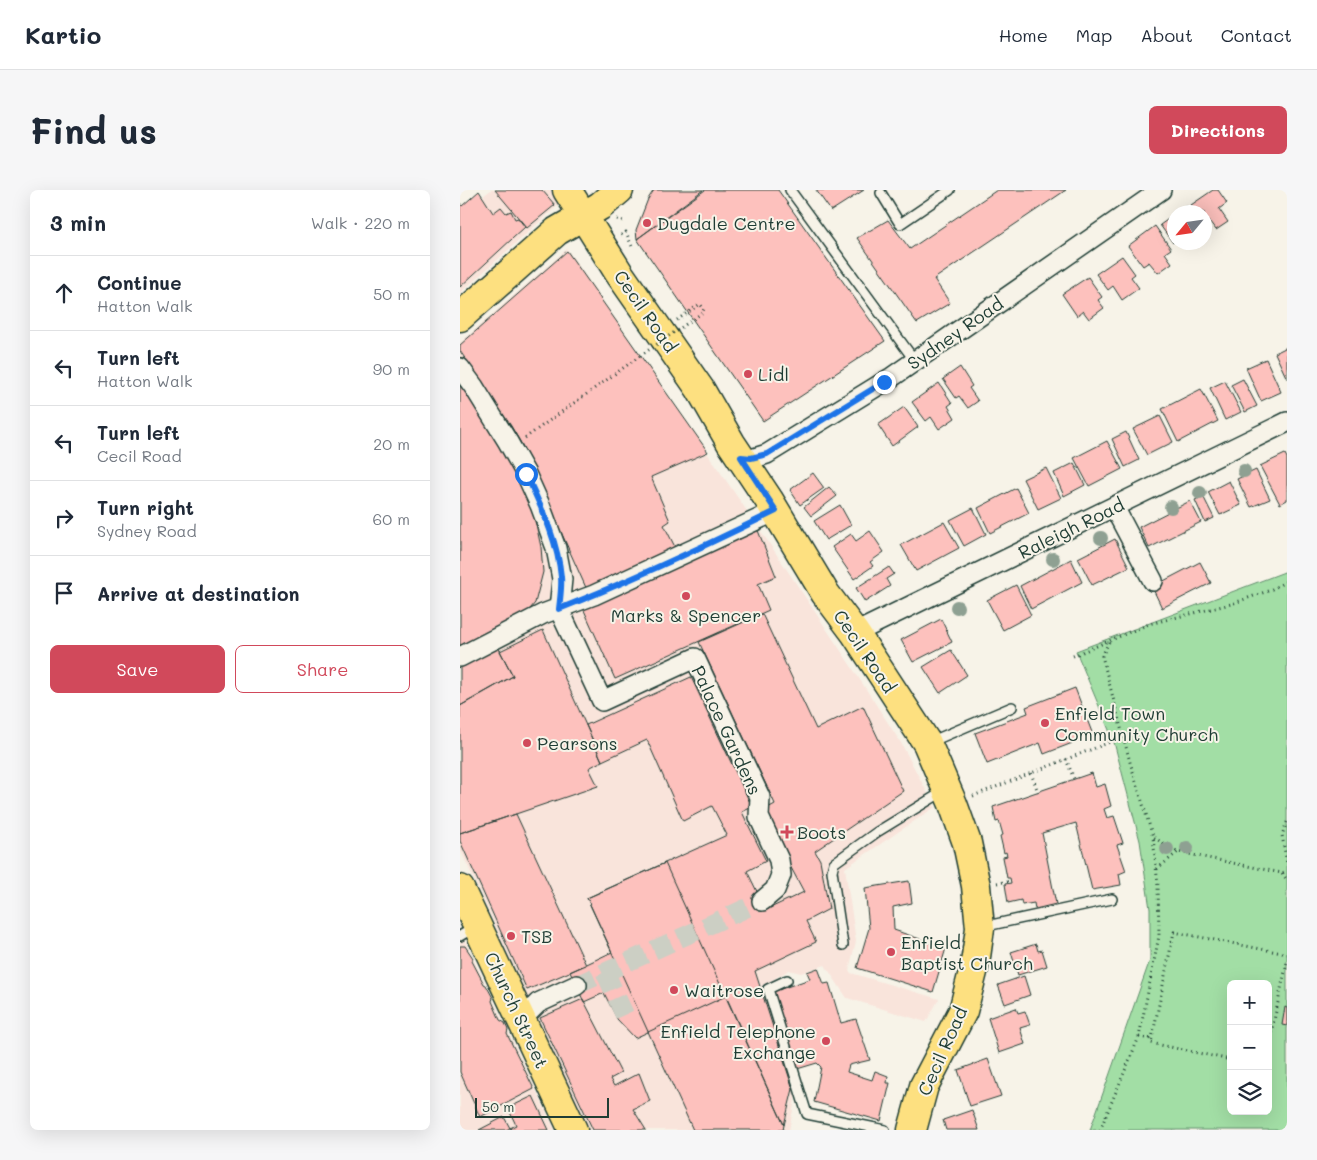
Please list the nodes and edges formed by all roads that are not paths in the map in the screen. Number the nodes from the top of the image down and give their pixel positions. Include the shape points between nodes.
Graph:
1 (568, 190) edge
2 (619, 190) edge
3 (790, 190) edge
4 (950, 190) edge
5 (1161, 190) edge
6 (881, 193) dead end
7 (584, 215) junction
8 (460, 317) edge
9 (915, 362) junction
10 (460, 368) edge
11 (1287, 422) edge
12 (741, 457) junction
13 (1114, 507) junction
14 (776, 511) junction
15 (1153, 582) dead end
16 (559, 609) junction
17 (855, 633) junction
18 (460, 657) edge
19 (1012, 707) dead end
20 (927, 743) junction
21 (950, 796) junction
22 (460, 889) edge
23 (1112, 899) dead end
24 (762, 901) tunnel mouth
25 (980, 928) junction
26 (469, 931) edge
27 (843, 945) dead end
28 (787, 980) dead end
29 (576, 986) tunnel mouth
30 (530, 1012) dead end
31 (574, 1130) edge
32 (885, 1130) edge
33 (912, 1130) edge

1 - 7 main road, Cecil Road
2 - 7 main road
3 - 9 lane
4 - 6 lane via 900,224
5 - 9 street, Sydney Road
7 - 8 main road via 557,231
7 - 12 main road, Cecil Road via 619,273 700,389
9 - 12 street, Sydney Road via 767,454
10 - 16 street via 508,442 540,505 556,548 562,579
11 - 13 street, Raleigh Road
12 - 14 main road, Cecil Road
13 - 15 street
13 - 17 street, Raleigh Road
14 - 16 street
14 - 17 main road, Cecil Road via 825,593
16 - 18 street
16 - 24 street, Palace Gardens via 602,701 695,658 760,797 759,817 779,860 781,876 775,890
17 - 20 main road, Cecil Road
19 - 20 lane
20 - 21 main road, Cecil Road
21 - 25 main road, Cecil Road via 967,843
21 - 27 lane via 877,832 834,863 832,871
22 - 26 main road, Church Street
23 - 25 lane
25 - 33 main road, Cecil Road via 963,1011 924,1086
26 - 31 main road, Church Street
28 - 32 lane via 768,989 808,1114
29 - 30 street via 538,1003

